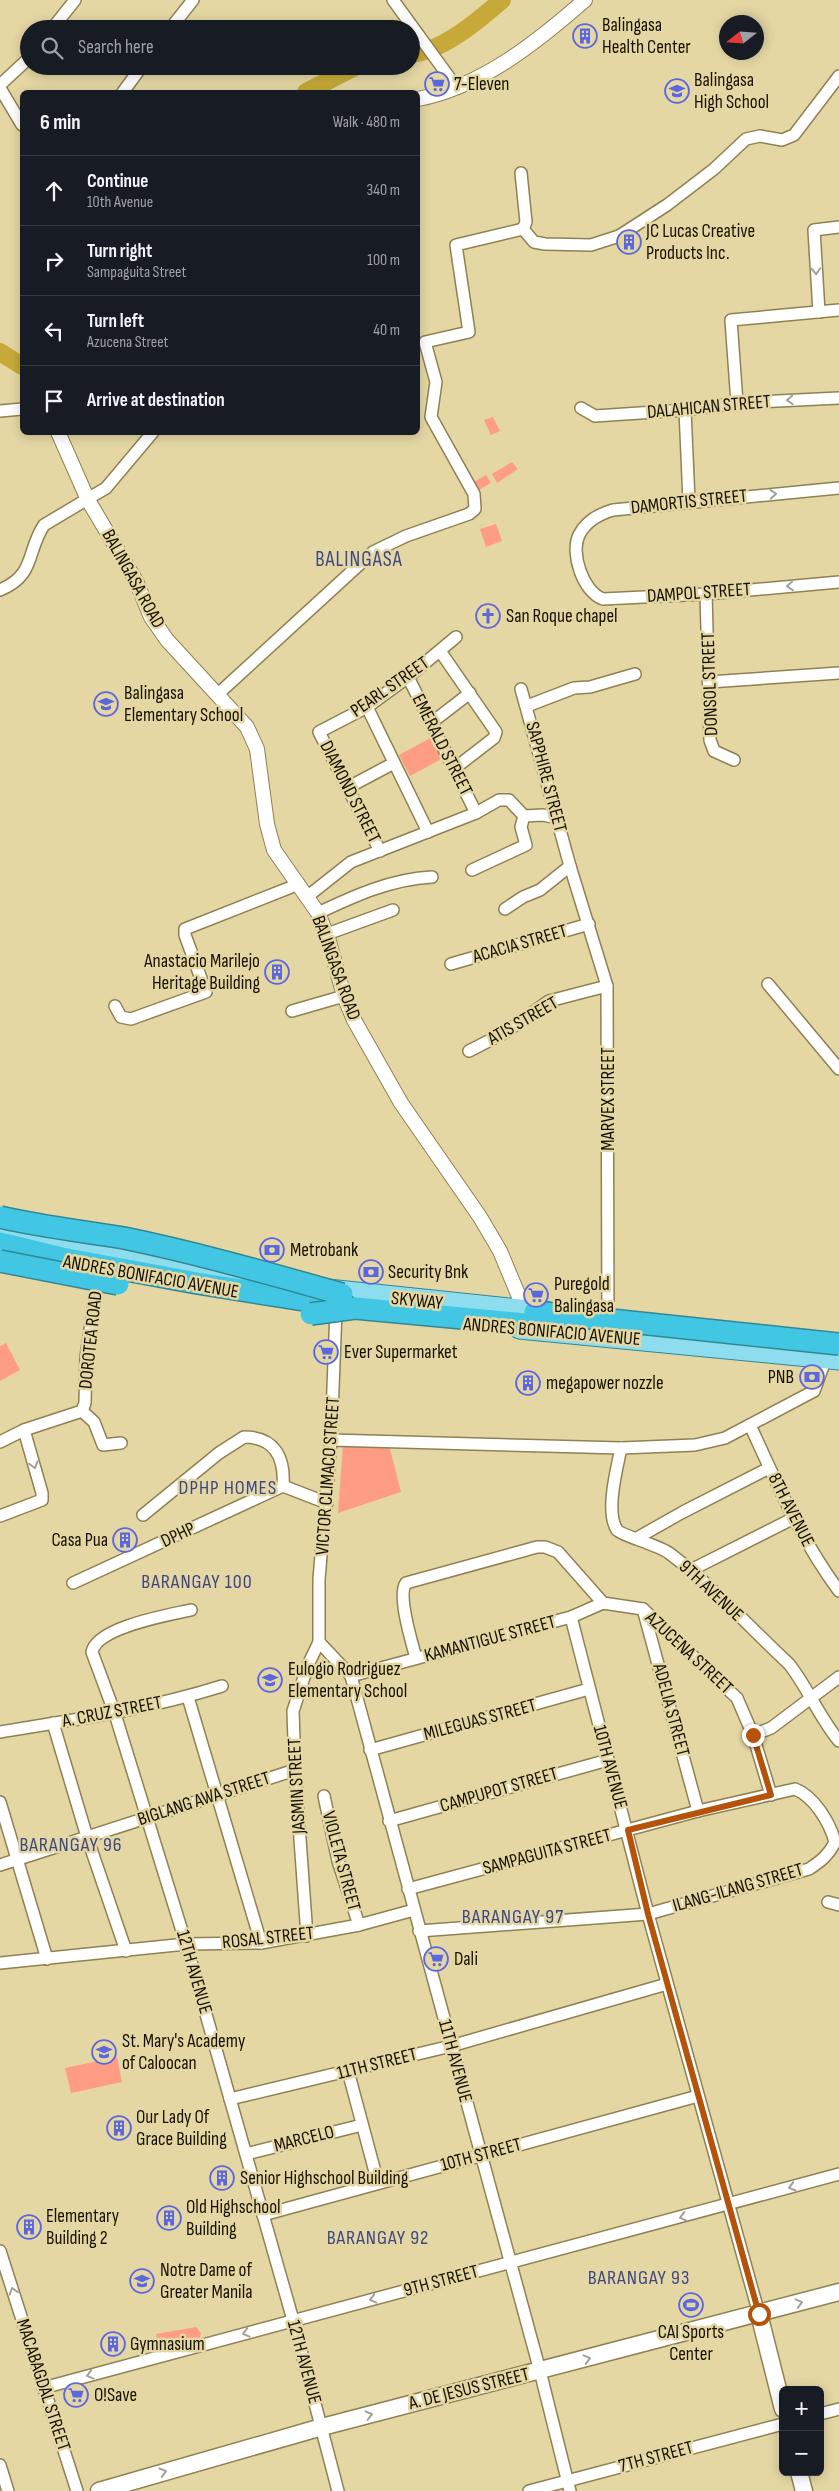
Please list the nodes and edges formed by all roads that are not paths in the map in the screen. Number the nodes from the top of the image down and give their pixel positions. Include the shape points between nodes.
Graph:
1 (74, 0) edge
2 (193, 0) edge
3 (393, 0) edge
4 (585, 0) edge
5 (59, 20) edge
6 (177, 20) edge
7 (408, 20) edge
8 (420, 37) edge
9 (20, 67) edge
10 (135, 75) edge
11 (839, 76) edge
12 (0, 86) edge
13 (457, 88) junction
14 (124, 90) edge
15 (420, 99) edge
16 (20, 121) edge
17 (521, 173) dead end
18 (839, 228) edge
19 (523, 229) junction
20 (839, 310) edge
21 (819, 312) junction
22 (839, 398) edge
23 (736, 403) junction
24 (580, 408) dead end
25 (20, 409) edge
26 (685, 410) junction
27 (0, 411) edge
28 (59, 435) edge
29 (150, 435) edge
30 (839, 488) edge
31 (88, 500) junction
32 (689, 502) junction
33 (579, 566) joint
34 (839, 582) edge
35 (0, 590) edge
36 (706, 594) junction
37 (456, 637) dead end
38 (440, 651) junction
39 (839, 672) edge
40 (635, 674) dead end
41 (408, 677) junction
42 (709, 682) junction
43 (521, 689) dead end
44 (470, 693) junction
45 (218, 694) junction
46 (527, 706) junction
47 (367, 707) junction
48 (431, 723) junction
49 (320, 732) joint
50 (734, 760) dead end
51 (394, 763) junction
52 (455, 768) junction
53 (347, 788) junction
54 (476, 813) junction
55 (524, 816) junction
56 (557, 818) junction
57 (428, 832) junction
58 (380, 851) junction
59 (570, 866) junction
60 (472, 870) dead end
61 (432, 877) dead end
62 (299, 884) junction
63 (308, 896) junction
64 (505, 909) dead end
65 (394, 910) dead end
66 (318, 913) junction
67 (589, 924) junction
68 (327, 934) junction
69 (451, 964) dead end
70 (768, 984) dead end
71 (607, 986) junction
72 (344, 996) junction
73 (115, 1006) dead end
74 (292, 1011) dead end
75 (469, 1051) dead end
76 (839, 1069) edge
77 (0, 1216) edge
78 (0, 1228) edge
79 (0, 1243) edge
80 (0, 1247) edge
81 (0, 1261) edge
82 (100, 1268) junction
83 (277, 1283) junction
84 (344, 1304) junction
85 (520, 1309) junction
86 (608, 1328) junction
87 (836, 1352) edge
88 (82, 1411) junction
89 (750, 1425) junction
90 (24, 1430) junction
91 (331, 1440) junction
92 (0, 1442) edge
93 (121, 1443) dead end
94 (621, 1448) junction
95 (769, 1468) junction
96 (283, 1486) junction
97 (327, 1504) junction
98 (143, 1515) dead end
99 (0, 1516) edge
100 (794, 1518) junction
101 (637, 1538) junction
102 (691, 1570) junction
103 (73, 1583) dead end
104 (839, 1591) edge
105 (603, 1604) junction
106 (643, 1609) junction
107 (191, 1610) dead end
108 (571, 1617) junction
109 (319, 1642) junction
110 (416, 1658) junction
111 (351, 1676) junction
112 (839, 1678) edge
113 (222, 1686) dead end
114 (590, 1689) junction
115 (188, 1697) junction
116 (811, 1697) junction
117 (115, 1714) junction
118 (53, 1723) junction
119 (0, 1732) edge
120 (753, 1735) junction
121 (839, 1741) edge
122 (370, 1750) junction
123 (608, 1760) junction
124 (295, 1770) junction
125 (218, 1795) junction
126 (771, 1795) junction
127 (324, 1796) dead end
128 (0, 1802) edge
129 (698, 1811) junction
130 (147, 1817) junction
131 (389, 1821) junction
132 (628, 1830) junction
133 (87, 1837) junction
134 (835, 1842) joint
135 (17, 1859) junction
136 (0, 1865) edge
137 (408, 1889) junction
138 (414, 1910) junction
139 (648, 1914) junction
140 (359, 1925) junction
141 (420, 1931) junction
142 (307, 1936) junction
143 (261, 1943) junction
144 (186, 1944) junction
145 (126, 1951) junction
146 (47, 1959) junction
147 (0, 1963) edge
148 (667, 1984) junction
149 (451, 2046) junction
150 (348, 2070) junction
151 (698, 2096) junction
152 (230, 2099) junction
153 (362, 2125) junction
154 (246, 2154) junction
155 (480, 2154) junction
156 (839, 2174) edge
157 (378, 2183) junction
158 (730, 2204) junction
159 (263, 2214) junction
160 (0, 2251) edge
161 (511, 2263) junction
162 (839, 2292) edge
163 (759, 2314) junction
164 (294, 2320) junction
165 (540, 2371) junction
166 (43, 2388) junction
167 (779, 2393) edge
168 (839, 2409) edge
169 (824, 2413) edge
170 (779, 2425) edge
171 (322, 2427) junction
172 (0, 2466) edge
173 (800, 2476) edge
174 (136, 2485) edge
175 (569, 2486) edge
176 (8, 2491) edge
177 (77, 2491) edge
178 (99, 2491) edge
179 (338, 2491) edge
180 (529, 2491) edge
181 (804, 2491) edge

1 - 5 street
2 - 6 street
3 - 7 street
4 - 13 street via 513,58
8 - 13 street
9 - 12 street
10 - 14 street
11 - 19 street via 794,134 782,140 760,136 746,139 714,169 667,205 619,236 591,245 545,244 534,242
12 - 16 street
13 - 15 street
17 - 19 street via 526,222
18 -> 21 street via 814,230
19 - 45 street via 456,246 470,332 425,342 436,382 431,413 433,422 474,494 475,509 373,552
20 - 21 street
21 - 23 street via 731,320
22 -> 23 street, DALAHICAN STREET
23 - 26 street, DALAHICAN STREET
24 - 26 street, DALAHICAN STREET via 595,416
25 - 27 street
26 - 32 street
28 - 31 street, BALINGASA ROAD
29 - 31 street via 106,488
32 -> 30 street, DAMORTIS STREET
31 - 35 street via 44,525 23,576
31 - 45 street, BALINGASA ROAD via 162,632
32 - 33 street, DAMORTIS STREET via 602,513 590,521 578,536
33 - 36 street, DAMPOL STREET via 584,583 593,596 603,599
34 -> 36 street, DAMPOL STREET
36 - 42 street, DONSOL STREET
37 - 38 street, PEARL STREET
38 - 41 street, PEARL STREET
38 - 44 street
39 - 42 street
40 - 46 street via 590,687 574,688
41 - 47 street, PEARL STREET
41 - 48 street, EMERALD STREET
42 - 50 street, DONSOL STREET via 712,746 714,751
43 - 46 street, SAPPHIRE STREET
44 - 48 street
44 - 52 street via 496,735
45 - 62 street, BALINGASA ROAD via 247,727 257,750 267,824 274,850
46 - 56 street, SAPPHIRE STREET
47 - 49 street, PEARL STREET
47 - 51 street
48 - 52 street, EMERALD STREET
49 - 53 street, DIAMOND STREET
51 - 53 street
51 - 57 street
52 - 54 street, EMERALD STREET
53 - 58 street, DIAMOND STREET
54 - 55 street via 504,799
54 - 57 street
55 - 56 street
55 - 60 street via 521,828 526,845
56 - 59 street, SAPPHIRE STREET
57 - 58 street
58 - 63 street via 351,862
59 - 64 street via 540,890
59 - 67 street, MARVEX STREET
61 - 66 street via 389,884
62 - 63 street, BALINGASA ROAD
62 - 73 street via 185,928 206,992 131,1019 121,1017
63 - 66 street, BALINGASA ROAD
65 - 68 street
66 - 68 street, BALINGASA ROAD
67 - 69 street, ACACIA STREET
67 - 71 street, MARVEX STREET
68 - 72 street, BALINGASA ROAD
70 - 76 street
71 - 75 street, ATIS STREET via 549,1001 504,1033
71 - 86 street, MARVEX STREET
72 - 74 street
72 - 85 street, BALINGASA ROAD via 401,1103 500,1251 520,1299
77 - 83 street, ANDRES BONIFACIO AVENUE via 194,1254
77 - 84 highway, bridge via 29,1224 124,1238 235,1265
78 - 83 main road, ANDRES BONIFACIO AVENUE via 104,1252
78 - 84 highway, SKYWAY, bridge
79 - 84 highway, SKYWAY via 197,1283
80 - 82 main road, ANDRES BONIFACIO AVENUE
81 - 84 highway, bridge via 118,1284 311,1314
82 - 84 main road, ANDRES BONIFACIO AVENUE
82 - 88 street, DOROTEA ROAD via 86,1357
83 - 85 main road, ANDRES BONIFACIO AVENUE
84 - 86 main road, ANDRES BONIFACIO AVENUE
84 - 87 highway, SKYWAY
84 - 91 street, VICTOR CLIMACO STREET
85 - 86 main road, ANDRES BONIFACIO AVENUE
86 - 87 main road, ANDRES BONIFACIO AVENUE
87 - 89 street via 814,1391
88 - 90 street, DOROTEA ROAD
88 - 93 street, DOROTEA ROAD via 94,1422 103,1446
89 - 94 street via 725,1438 695,1444
89 - 95 street, 8TH AVENUE
90 - 92 street, DOROTEA ROAD
90 -> 99 street via 42,1500
91 - 94 street
91 - 97 street, VICTOR CLIMACO STREET
94 - 101 street, 9TH AVENUE via 612,1512 617,1530
95 - 100 street, 8TH AVENUE
95 - 101 street
96 - 97 street
96 - 98 street, DPHP via 284,1473 274,1447 264,1440 244,1437 219,1453
96 - 103 street, DPHP
97 - 109 street, VICTOR CLIMACO STREET via 319,1579
100 - 102 street
100 - 104 street, 8TH AVENUE via 818,1562
101 - 102 street, 9TH AVENUE via 659,1546
102 - 116 street, 9TH AVENUE via 789,1664
105 - 106 street, AZUCENA STREET
105 - 108 street, KAMANTIGUE STREET
105 - 110 street via 553,1548 537,1547 411,1580 402,1592
106 - 120 street, AZUCENA STREET via 737,1698
106 - 129 street, ADELIA STREET
107 - 117 street, 12TH AVENUE via 129,1625 94,1647 92,1655
108 - 110 street, KAMANTIGUE STREET
108 - 114 street, 10TH AVENUE
109 - 111 street, 11TH AVENUE
109 - 124 street, JASMIN STREET via 293,1711
110 - 111 street, KAMANTIGUE STREET
111 - 122 street, 11TH AVENUE
112 - 116 street
113 - 115 street, A. CRUZ STREET
114 - 122 street, MILEGUAS STREET
114 - 123 street, 10TH AVENUE
115 - 117 street, A. CRUZ STREET
115 - 125 street
116 - 120 street via 771,1728
116 - 121 street, 9TH AVENUE via 825,1724
117 - 118 street, A. CRUZ STREET
117 - 130 street, 12TH AVENUE
118 - 119 street, A. CRUZ STREET
118 - 133 street
120 - 126 street, AZUCENA STREET
122 - 131 street, 11TH AVENUE
123 - 131 street, CAMPUPOT STREET
123 - 132 street, 10TH AVENUE
124 - 125 street, BIGLANG AWA STREET
124 - 142 street, JASMIN STREET
125 - 130 street, BIGLANG AWA STREET
125 - 143 street
126 - 129 street, SAMPAGUITA STREET
126 - 134 street, SAMPAGUITA STREET via 795,1789 803,1792 832,1830
127 - 140 street, VIOLETA STREET via 338,1861
128 - 135 street
129 - 132 street, SAMPAGUITA STREET
130 - 133 street, BIGLANG AWA STREET
130 - 144 street, 12TH AVENUE
131 - 137 street, 11TH AVENUE
132 - 137 street, SAMPAGUITA STREET
132 - 139 street, 10TH AVENUE
133 - 135 street, BIGLANG AWA STREET
133 - 145 street
134 - 139 street, ILANG-ILANG STREET via 831,1852 810,1869
135 - 136 street, BIGLANG AWA STREET
135 - 146 street
137 - 138 street, 11TH AVENUE
138 - 140 street, ROSAL STREET
138 - 141 street, 11TH AVENUE
139 - 141 street, ILANG-ILANG STREET
139 - 148 street, 10TH AVENUE
140 - 142 street, ROSAL STREET
141 - 149 street, 11TH AVENUE
142 - 143 street, ROSAL STREET
143 - 144 street, ROSAL STREET
144 - 145 street, ROSAL STREET
144 - 152 street, 12TH AVENUE
145 - 146 street, ROSAL STREET
146 - 147 street, ROSAL STREET
148 - 149 street, 11TH STREET
148 - 151 street, 10TH AVENUE
149 - 150 street, 11TH STREET
149 - 155 street, 11TH AVENUE
150 - 152 street, 11TH STREET
150 - 153 street
151 - 155 street, 10TH STREET
151 - 158 street, 10TH AVENUE
152 - 154 street, 12TH AVENUE
153 - 154 street, MARCELO
153 - 157 street
154 - 159 street, 12TH AVENUE
155 - 157 street, 10TH STREET
155 - 161 street, 11TH AVENUE
156 -> 158 street, 9TH STREET
157 - 159 street, 10TH STREET
158 -> 161 street, 9TH STREET
158 - 163 street, 10TH AVENUE
159 - 164 street, 12TH AVENUE
166 -> 160 street, MACABAGDAL STREET
161 -> 164 street, 9TH STREET
161 - 165 street, 11TH AVENUE
163 -> 162 main road, A. DE JESUS STREET
165 -> 163 main road, A. DE JESUS STREET
163 - 167 main road, 10TH AVENUE
164 -> 166 street, 9TH STREET
164 - 171 street, 12TH AVENUE
171 -> 165 main road, A. DE JESUS STREET
165 - 175 street, 11TH AVENUE
166 - 177 street, MACABAGDAL STREET
168 - 169 street
170 - 175 street, 7TH STREET
174 -> 171 main road, A. DE JESUS STREET
171 - 179 street, 12TH AVENUE
172 - 176 street
173 - 181 main road
174 - 178 main road, A. DE JESUS STREET
175 - 180 street, 7TH STREET

